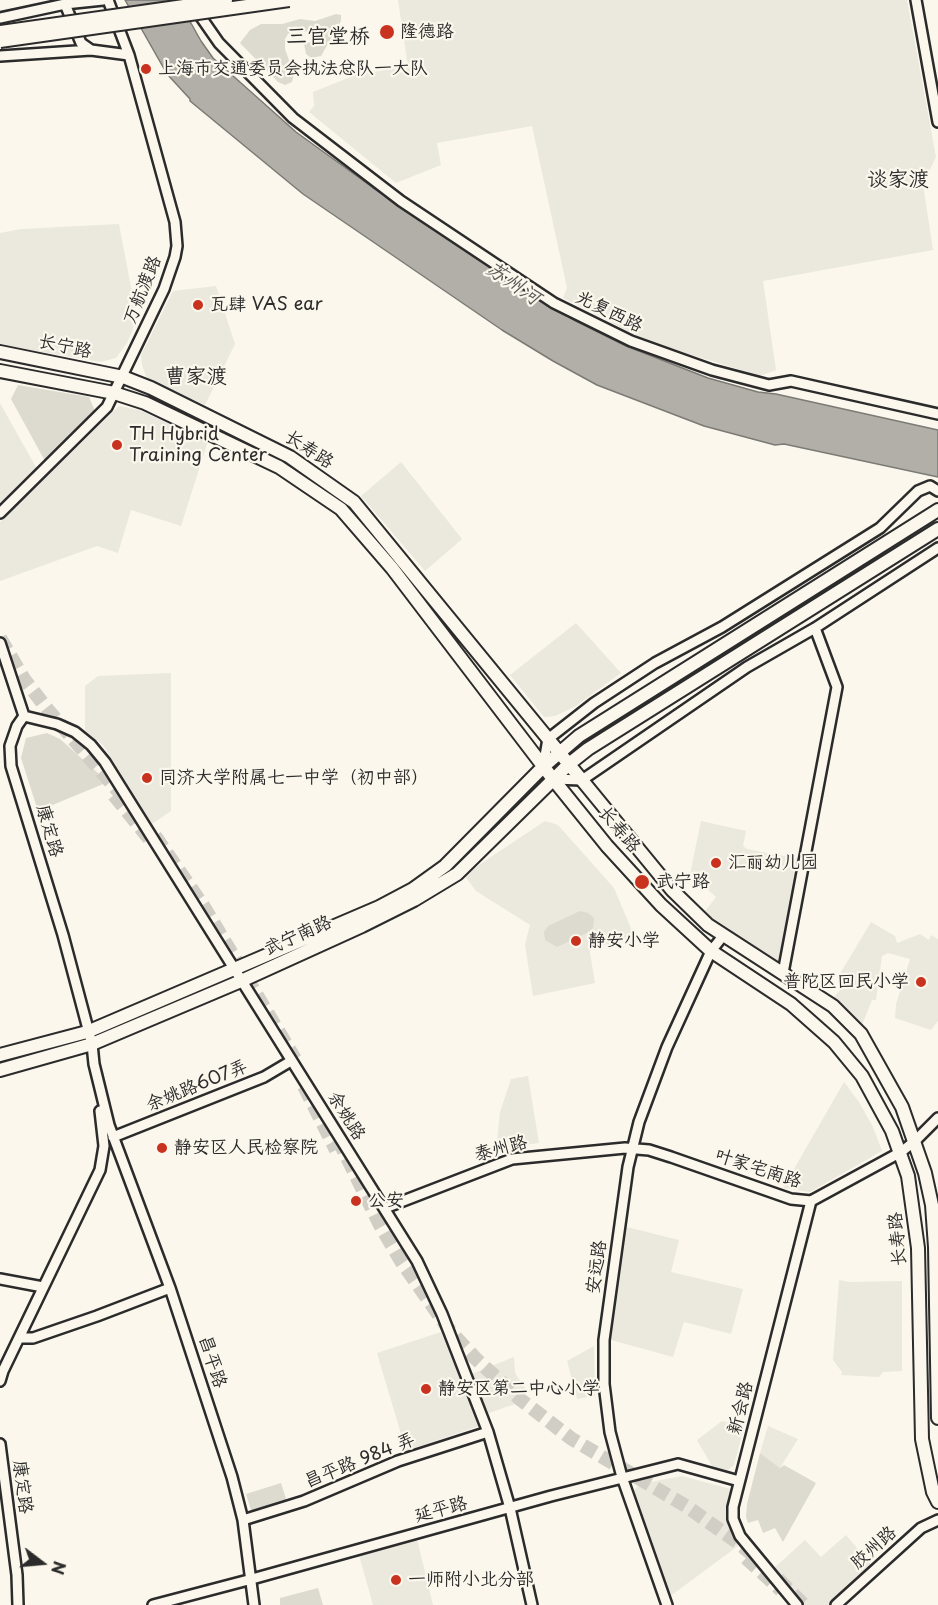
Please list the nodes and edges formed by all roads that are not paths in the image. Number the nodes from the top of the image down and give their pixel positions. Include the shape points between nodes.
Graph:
1 (103, 0) edge
2 (108, 0) edge
3 (191, 0) edge
4 (226, 0) edge
5 (289, 0) edge
6 (916, 0) edge
7 (65, 4) junction
8 (0, 18) edge
9 (106, 22) junction
10 (0, 32) edge
11 (0, 41) edge
12 (91, 50) junction
13 (129, 55) junction
14 (0, 56) edge
15 (938, 122) edge
16 (0, 352) edge
17 (0, 371) edge
18 (123, 377) junction
19 (114, 393) junction
20 (938, 414) edge
21 (938, 490) edge
22 (938, 510) edge
23 (0, 513) edge
24 (938, 528) edge
25 (938, 548) edge
26 (815, 628) junction
27 (0, 644) edge
28 (24, 716) junction
29 (548, 739) junction
30 (560, 752) junction
31 (569, 764) junction
32 (543, 766) junction
33 (553, 779) junction
34 (582, 780) junction
35 (717, 943) junction
36 (232, 968) junction
37 (783, 973) junction
38 (241, 981) junction
39 (87, 1032) junction
40 (90, 1045) junction
41 (0, 1055) edge
42 (291, 1061) junction
43 (0, 1070) edge
44 (938, 1118) edge
45 (113, 1137) junction
46 (915, 1141) junction
47 (632, 1148) junction
48 (901, 1152) junction
49 (811, 1201) junction
50 (385, 1208) junction
51 (0, 1279) edge
52 (43, 1287) junction
53 (170, 1288) junction
54 (19, 1338) junction
55 (937, 1367) edge
56 (0, 1381) edge
57 (938, 1418) edge
58 (488, 1432) junction
59 (0, 1444) edge
60 (622, 1477) junction
61 (739, 1481) junction
62 (938, 1502) edge
63 (510, 1508) junction
64 (243, 1520) junction
65 (938, 1520) edge
66 (252, 1579) junction
67 (18, 1605) edge
68 (153, 1605) edge
69 (254, 1605) edge
70 (532, 1605) edge
71 (667, 1605) edge
72 (797, 1605) edge
73 (836, 1605) edge

1 - 7 street
2 - 13 street, 万航渡路
3 - 20 street, 光复西路 via 219,43 293,118 401,201 549,300 631,341 712,370 769,385 791,381
4 - 9 main road, bridge
5 - 9 main road, bridge
6 - 15 street
7 - 8 street
7 - 12 street via 81,43
9 - 10 main road, bridge
9 - 11 main road, bridge
12 - 13 street
12 - 14 street
13 - 18 street, 万航渡路 via 175,222 177,246 169,279
16 - 18 main road, 长宁路
17 - 19 main road, 长宁路
18 - 19 street, 万航渡路
18 - 29 main road, 长寿路 via 285,454 354,502
19 - 23 street, 万航渡路 via 103,412
19 - 32 main road, 长寿路 via 145,402 279,467 341,509 392,568
21 - 29 street via 930,486 918,491 880,528 637,675
22 - 30 main road via 579,736
24 - 31 main road
25 - 26 street
26 - 34 street via 747,667
26 - 37 street via 837,687
27 - 28 street
28 - 36 street, 余姚路 via 57,724 91,745
28 - 39 street, 康定路 via 10,746 11,766 63,935
29 - 30 main road, 长寿路
29 - 32 street
30 - 31 main road, 长寿路
30 - 32 main road
31 - 33 main road, 武宁南路
31 - 34 main road, 长寿路
32 - 33 main road, 长寿路
32 - 36 main road, 武宁南路 via 445,866 413,889
33 - 34 street
33 - 35 main road, 长寿路 via 661,905
33 - 38 main road, 武宁南路 via 457,874 362,926
34 - 35 main road, 长寿路 via 672,890 708,925
35 - 37 main road, 长寿路
35 - 47 street, 安远路 via 667,1047
35 - 48 main road, 长寿路 via 834,1042 862,1077
36 - 38 street, 余姚路
36 - 39 main road, 武宁南路
37 - 46 main road, 长寿路 via 833,1006 861,1034 902,1107
38 - 40 main road, 武宁南路
38 - 42 street, 余姚路
39 - 40 street, 康定路
39 - 41 main road, 武宁南路
40 - 43 main road, 武宁南路
40 - 45 street, 康定路
40 - 52 street, 康定路 via 90,1065 102,1122 102,1160 95,1184
42 - 45 street, 余姚路607弄 via 264,1077
42 - 50 street, 余姚路
44 - 46 street, 叶家宅南路
45 - 53 street, 昌平路
46 - 48 street, 叶家宅南路
46 - 55 main road, 长寿路 via 932,1205
47 - 49 street, 叶家宅南路 via 671,1157 791,1199
47 - 50 street, 泰州路 via 512,1159
47 - 60 street, 安远路 via 604,1340 610,1432
48 - 49 street, 叶家宅南路
48 - 62 main road, 长寿路 via 918,1248 922,1439
49 - 61 street, 新会路
50 - 58 street, 余姚路 via 428,1281
51 - 52 street
52 - 54 street, 康定路
53 - 54 street via 33,1338
53 - 64 street, 昌平路
54 - 56 street, 康定路
55 - 57 main road, 长寿路
58 - 63 street, 余姚路
58 - 64 street, 昌平路 984 弄 via 398,1461 304,1501
59 - 67 street, 康定路
60 - 61 street, 延平路 via 678,1464
60 - 63 street, 延平路
60 - 71 street, 安远路
61 - 72 street, 新会路 via 733,1507 736,1529
63 - 66 street, 延平路
63 - 70 street, 余姚路
64 - 66 street, 昌平路
65 - 73 street, 胶州路 via 921,1528
66 - 68 street, 延平路
66 - 69 street, 昌平路

